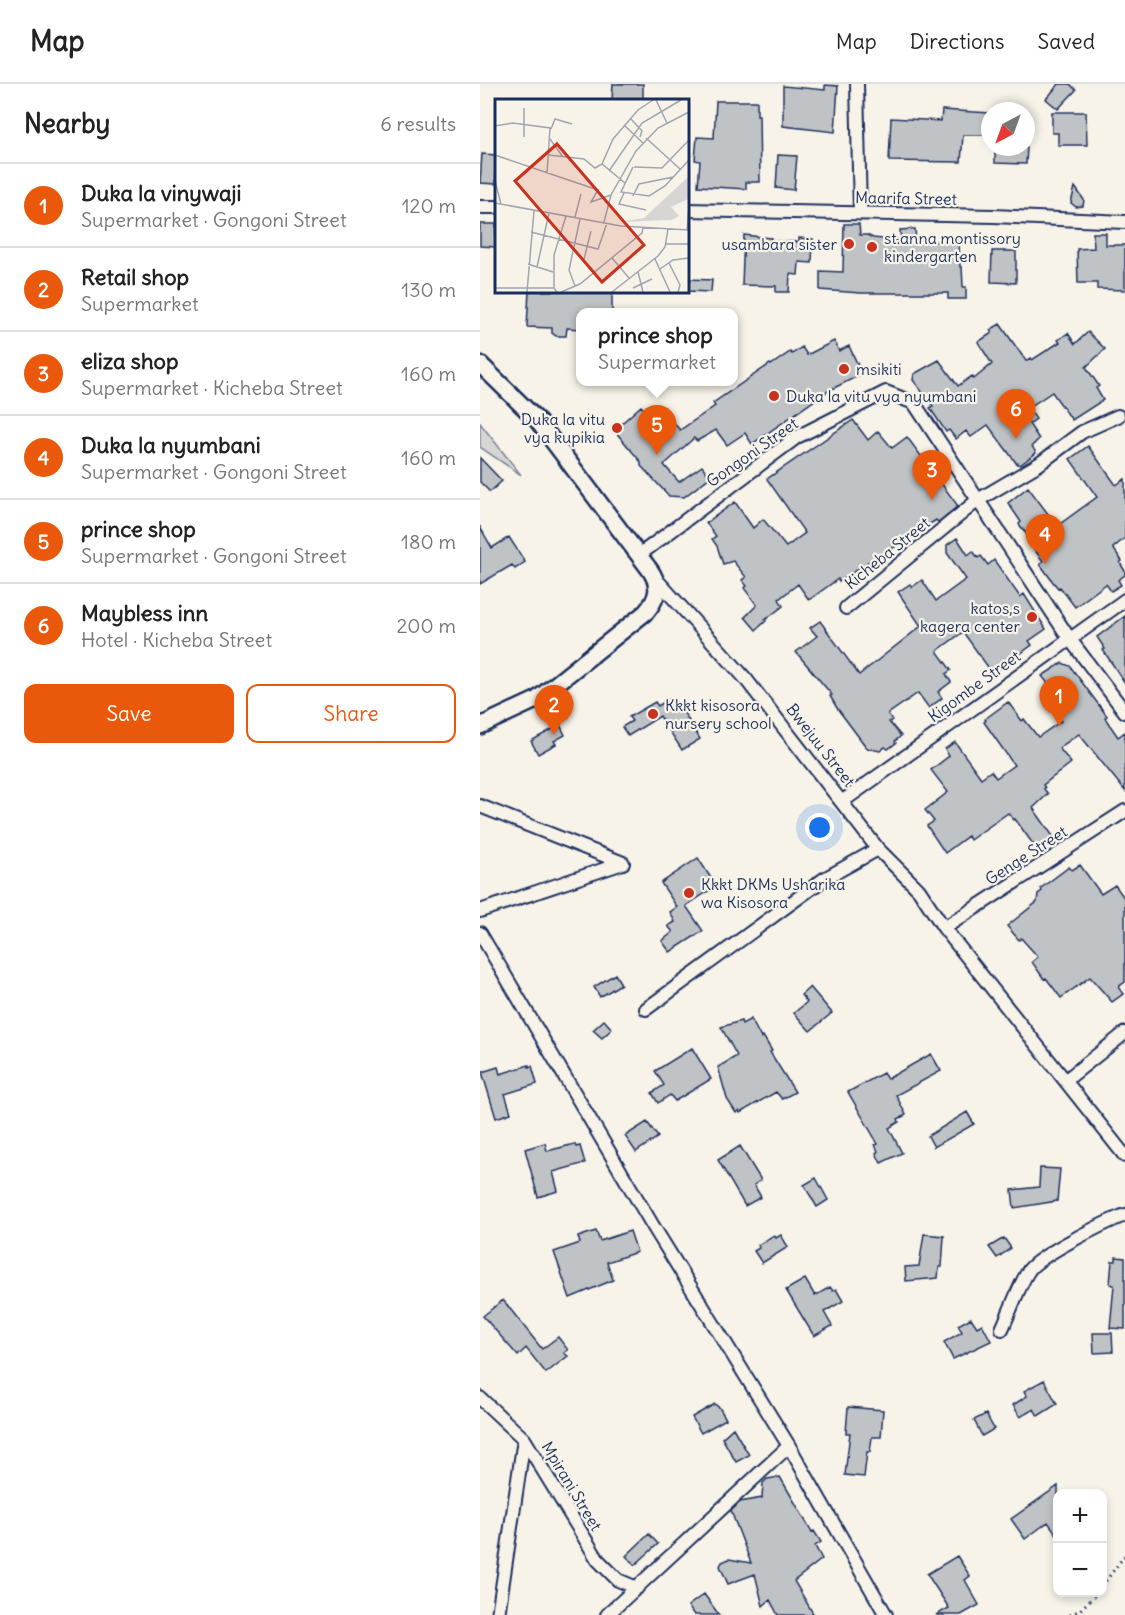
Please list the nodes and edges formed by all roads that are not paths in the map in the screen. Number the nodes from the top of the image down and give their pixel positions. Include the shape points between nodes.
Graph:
1 (857, 84) edge
2 (688, 210) edge
3 (860, 213) junction
4 (1125, 222) edge
5 (480, 364) edge
6 (1118, 416) dead end
7 (978, 500) junction
8 (639, 555) junction
9 (657, 580) junction
10 (1125, 600) edge
11 (846, 608) dead end
12 (1069, 638) junction
13 (1125, 712) edge
14 (480, 726) edge
15 (843, 801) junction
16 (480, 806) edge
17 (1125, 811) edge
18 (878, 849) junction
19 (480, 911) edge
20 (944, 928) junction
21 (480, 933) edge
22 (646, 1009) dead end
23 (1125, 1033) edge
24 (1066, 1080) junction
25 (1125, 1156) edge
26 (1125, 1215) edge
27 (1002, 1329) dead end
28 (480, 1398) edge
29 (524, 1439) junction
30 (789, 1446) junction
31 (638, 1588) junction
32 (498, 1615) edge
33 (607, 1615) edge
34 (886, 1615) edge

1 - 3 street
2 - 3 street, Maarifa Street
3 - 4 street, Maarifa Street
5 - 8 street, Bwejuu Street via 537,420
6 - 7 street, Kicheba Street via 1082,432 1039,464
7 - 8 street, Gongoni Street via 914,403 886,392 797,437
7 - 11 street, Kicheba Street
7 - 12 street, Gongoni Street
8 - 9 street, Bwejuu Street
9 - 14 street via 654,602 646,612 536,700
9 - 15 street, Bwejuu Street via 745,678
10 - 12 street, Kigombe Street
12 - 13 street, Gongoni Street
12 - 15 street, Kigombe Street
15 - 18 street, Bwejuu Street
16 - 19 street via 622,863
17 - 20 street, Genge Street
18 - 20 street, Bwejuu Street via 919,890
18 - 22 street via 824,879
20 - 24 street, Bwejuu Street
21 - 30 street
23 - 24 street
24 - 25 street, Bwejuu Street
26 - 27 street via 1038,1261 1029,1270
28 - 29 street, Mpirani Street
29 - 31 street, Mpirani Street via 598,1560 618,1580
29 - 32 street
30 - 31 street
30 - 34 street
31 - 33 street

